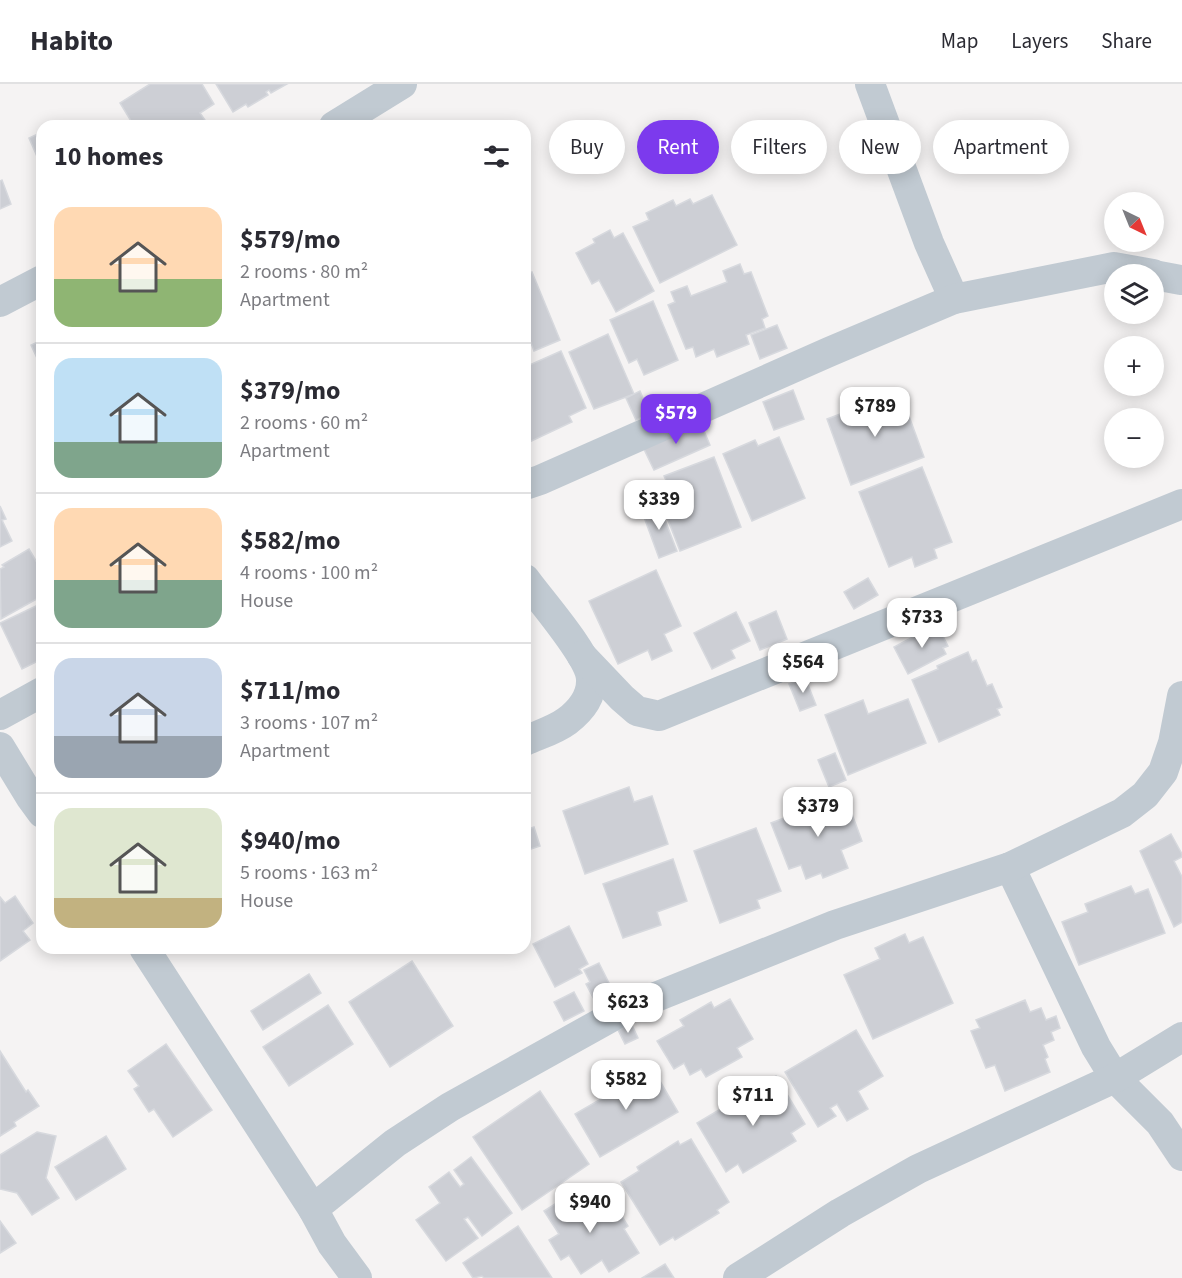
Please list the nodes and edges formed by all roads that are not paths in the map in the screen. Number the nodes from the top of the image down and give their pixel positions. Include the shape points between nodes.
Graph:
1 (402, 84) edge
2 (870, 84) edge
3 (344, 120) edge
4 (1104, 269) edge
5 (1164, 276) edge
6 (1182, 280) edge
7 (36, 283) edge
8 (954, 299) junction
9 (0, 302) edge
10 (531, 483) edge
11 (1182, 504) edge
12 (531, 587) edge
13 (582, 656) junction
14 (36, 696) edge
15 (1182, 696) edge
16 (0, 715) edge
17 (531, 738) edge
18 (0, 747) edge
19 (36, 805) edge
20 (1010, 867) junction
21 (148, 954) edge
22 (1182, 1036) edge
23 (1115, 1078) junction
24 (1182, 1156) edge
25 (313, 1209) junction
26 (357, 1278) edge
27 (738, 1278) edge

1 - 3 street
2 - 8 street via 928,243
4 - 8 street
5 - 6 street
7 - 9 street
8 - 10 street
11 - 13 street via 659,717 637,711
12 - 13 street
13 - 17 street via 591,678 589,696 565,723
14 - 16 street
15 - 20 street via 1163,772 1145,795 1122,813
18 - 19 street
20 - 23 street via 1096,1047
20 - 25 street via 835,925 626,1009 450,1107 395,1143
21 - 25 street
22 - 23 street
23 - 24 street via 1160,1123
23 - 27 street via 918,1169
25 - 26 street

